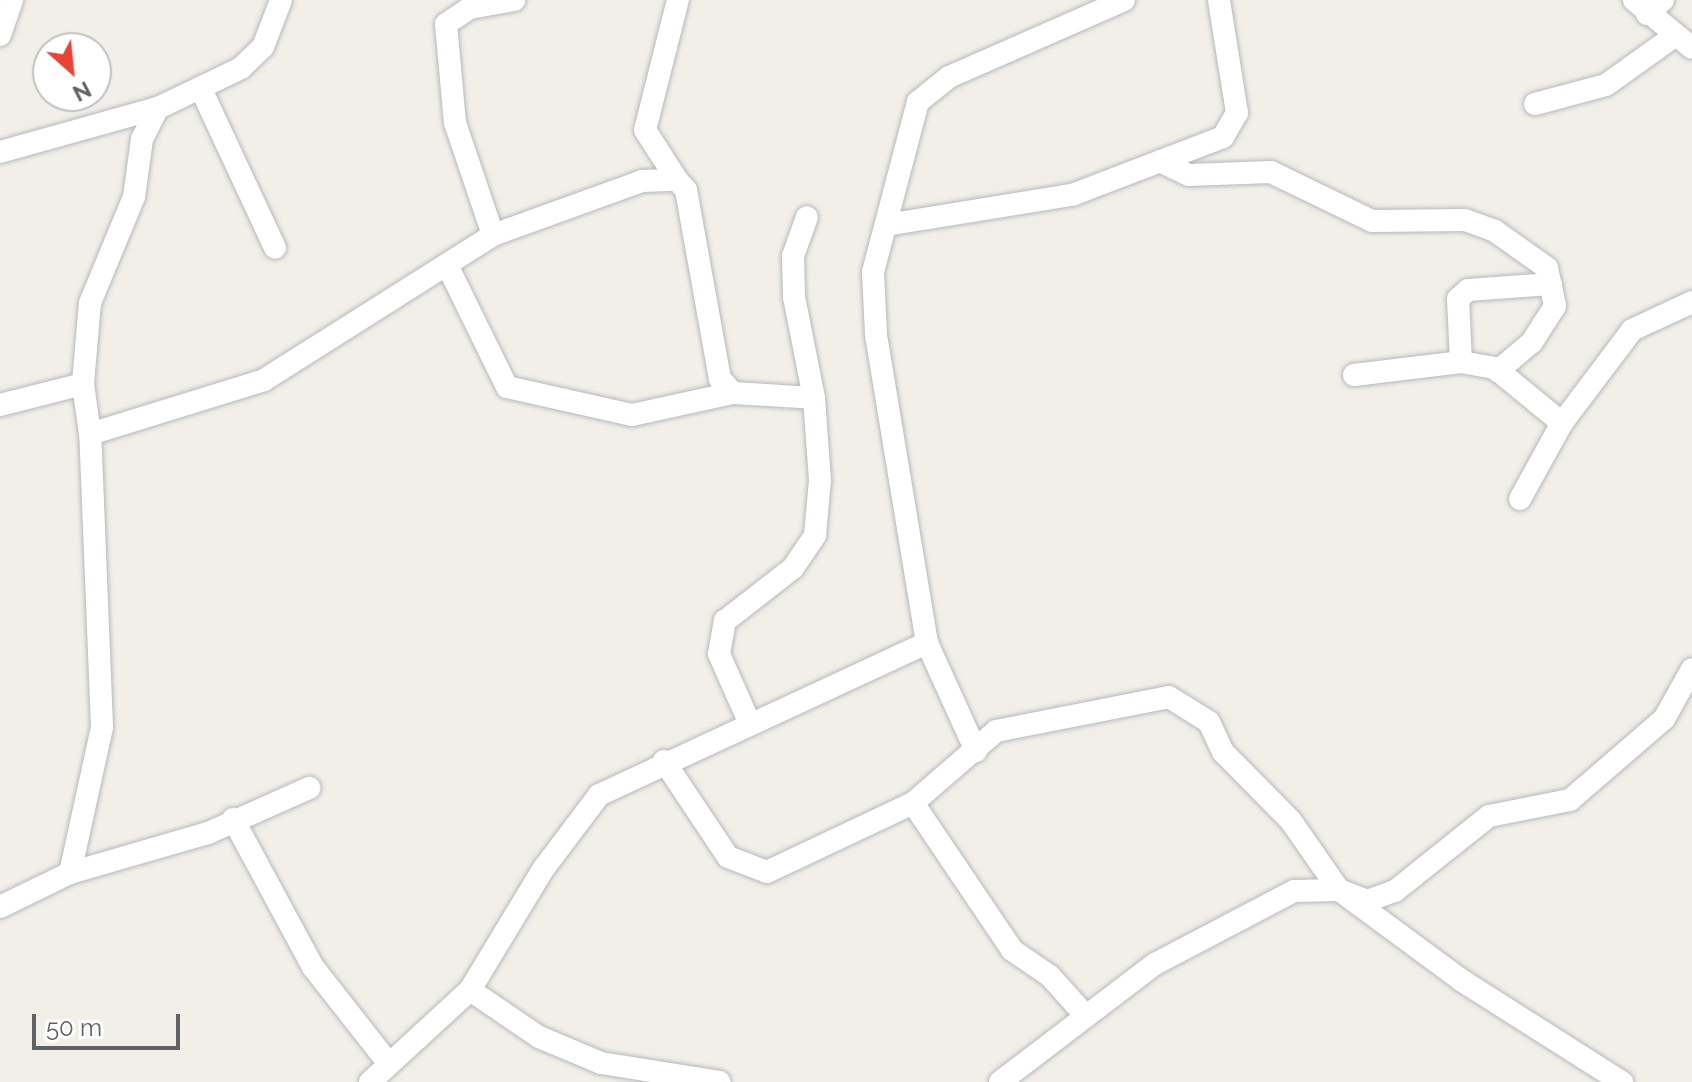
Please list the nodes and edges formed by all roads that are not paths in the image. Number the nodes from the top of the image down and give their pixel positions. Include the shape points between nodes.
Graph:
1 (12, 0) edge
2 (281, 0) edge
3 (514, 0) edge
4 (678, 0) edge
5 (1124, 0) edge
6 (1219, 0) edge
7 (1648, 5) edge
8 (0, 35) edge
9 (1682, 42) edge
10 (201, 89) junction
11 (1535, 104) dead end
12 (158, 108) junction
13 (0, 152) edge
14 (1160, 161) junction
15 (677, 180) junction
16 (807, 217) dead end
17 (886, 225) junction
18 (493, 235) junction
19 (275, 248) dead end
20 (447, 265) junction
21 (1551, 284) junction
22 (1692, 302) edge
23 (1461, 362) junction
24 (1498, 371) junction
25 (1354, 375) dead end
26 (83, 384) junction
27 (733, 393) junction
28 (814, 398) junction
29 (0, 405) edge
30 (1562, 423) junction
31 (90, 434) junction
32 (1520, 499) dead end
33 (927, 643) junction
34 (1692, 669) edge
35 (750, 724) junction
36 (976, 751) junction
37 (664, 761) junction
38 (309, 788) dead end
39 (913, 803) junction
40 (233, 819) junction
41 (70, 873) junction
42 (1339, 890) junction
43 (0, 907) edge
44 (470, 990) junction
45 (1084, 1014) junction
46 (389, 1064) junction
47 (371, 1082) edge
48 (719, 1082) edge
49 (1000, 1082) edge
50 (1622, 1082) edge

1 - 8 street
2 - 10 street via 263,47
3 - 18 street via 470,8 446,24 455,123
4 - 15 street via 645,130
5 - 17 street via 949,77 918,102
6 - 14 street via 1237,113 1223,137
7 - 9 street
9 - 11 street via 1606,85
10 - 12 street
10 - 19 street
12 - 13 street
12 - 26 street via 142,139 134,197 90,303
14 - 17 street via 1072,195
14 - 21 street via 1189,175 1271,172 1372,221 1465,220 1537,260
15 - 18 street via 642,181
15 - 27 street via 686,190 720,379
16 - 28 street via 793,256 794,297
17 - 33 street via 873,272 876,334
18 - 20 street
20 - 27 street via 507,387 632,415
20 - 31 street via 264,380
21 - 23 street via 1468,290 1458,299
21 - 24 street via 1548,323
22 - 30 street via 1632,330
23 - 24 street
23 - 25 street
24 - 30 street
26 - 29 street
26 - 31 street
27 - 28 street
28 - 35 street via 820,480 815,535 793,568 725,621 718,641
30 - 32 street
31 - 41 street via 102,727
33 - 35 street
33 - 36 street
34 - 42 street via 1664,719 1570,800 1465,829 1395,891 1367,901
35 - 37 street
36 - 39 street
36 - 42 street via 996,731 1169,697 1209,722 1223,752 1291,821
37 - 39 street via 728,857 745,869 767,872 813,856
37 - 44 street via 599,795
38 - 40 street
39 - 45 street via 1012,950 1050,976
40 - 41 street via 147,854
40 - 46 street via 313,967
41 - 43 street
42 - 45 street via 1294,891 1155,964
42 - 50 street via 1461,980
44 - 46 street
44 - 48 street via 539,1037 601,1063
45 - 49 street
46 - 47 street

